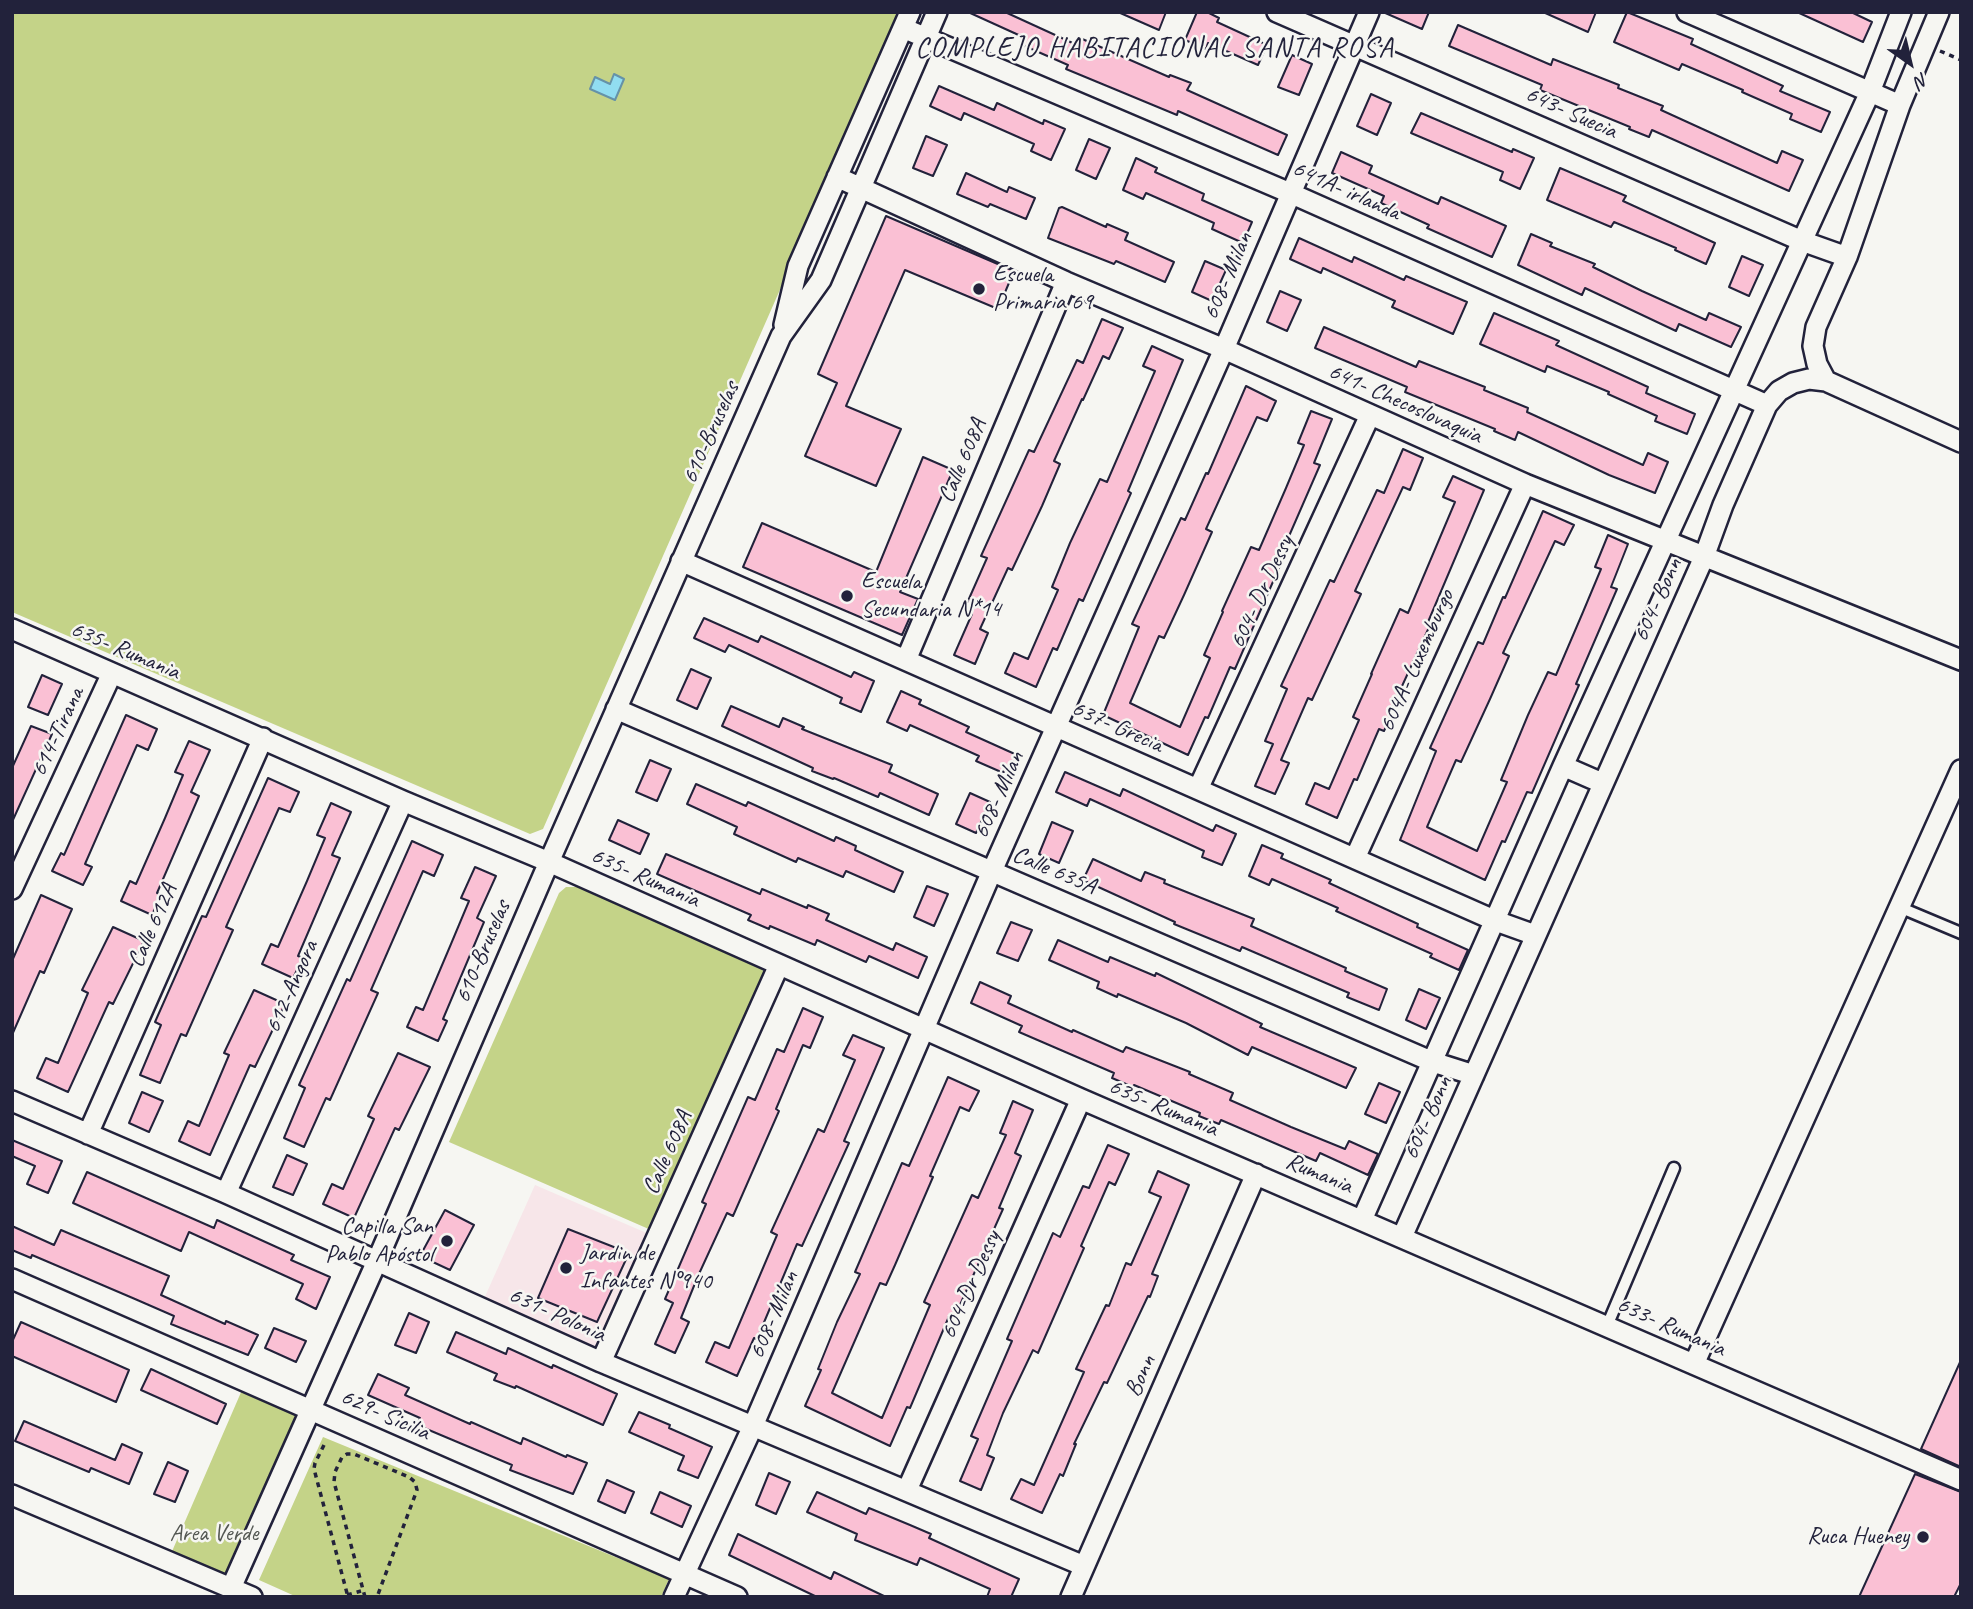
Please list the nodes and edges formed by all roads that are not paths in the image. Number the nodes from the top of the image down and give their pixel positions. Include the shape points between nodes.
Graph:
1 (937, 12) edge
2 (1277, 12) edge
3 (1369, 12) edge
4 (1687, 12) edge
5 (1901, 12) edge
6 (1939, 12) edge
7 (907, 20) edge
8 (926, 37) junction
9 (1354, 46) junction
10 (1870, 92) junction
11 (1900, 105) junction
12 (836, 177) junction
13 (861, 186) junction
14 (1290, 193) junction
15 (1802, 241) junction
16 (1847, 257) junction
17 (1066, 282) junction
18 (781, 337) junction
19 (1224, 349) junction
20 (1826, 381) junction
21 (1735, 389) junction
22 (1767, 405) junction
23 (1370, 415) junction
24 (1961, 442) edge
25 (1525, 484) junction
26 (1665, 542) junction
27 (1704, 557) junction
28 (681, 561) junction
29 (12, 629) edge
30 (906, 660) junction
31 (1961, 660) edge
32 (112, 673) junction
33 (616, 709) junction
34 (1056, 726) junction
35 (262, 738) junction
36 (1563, 766) junction
37 (1961, 770) edge
38 (1602, 783) junction
39 (1198, 789) junction
40 (403, 801) junction
41 (1354, 858) junction
42 (549, 862) junction
43 (992, 871) junction
44 (12, 889) edge
45 (1899, 907) junction
46 (1496, 920) junction
47 (1961, 933) edge
48 (1535, 935) junction
49 (779, 965) junction
50 (924, 1030) junction
51 (1433, 1062) junction
52 (1474, 1075) junction
53 (1081, 1099) junction
54 (12, 1101) edge
55 (88, 1134) junction
56 (1674, 1168) dead end
57 (1256, 1174) junction
58 (226, 1193) junction
59 (1362, 1220) junction
60 (1402, 1237) junction
61 (377, 1261) junction
62 (12, 1279) edge
63 (1607, 1326) junction
64 (601, 1362) junction
65 (1694, 1364) junction
66 (310, 1408) junction
67 (753, 1426) junction
68 (1961, 1480) edge
69 (906, 1490) junction
70 (12, 1494) edge
71 (1084, 1566) junction
72 (684, 1575) junction
73 (229, 1592) edge
74 (252, 1597) edge
75 (674, 1597) edge
76 (737, 1597) edge
77 (1071, 1597) edge

1 - 8 street, 610-Bruselas
2 - 9 street, 643- Suecia
3 - 9 street, 608- Milan
4 - 10 street
5 - 10 street, 604- Bonn
6 - 11 street
7 - 8 street, 641A- irlanda
7 - 12 street, 610-Bruselas
8 - 13 street, 610-Bruselas
8 - 14 street, 641A- irlanda
9 - 14 street, 608- Milan
9 - 15 street, 643- Suecia
10 - 11 street
10 - 15 street, 604- Bonn
11 - 16 street
12 - 13 street, 641- Checoslovaquia
12 - 18 street, 610-Bruselas via 797,266
13 - 17 street, 641- Checoslovaquia
13 - 18 street, 610-Bruselas via 821,280
14 - 19 street, 608- Milan
14 - 21 street, 641A- irlanda
15 - 16 street, 643- Suecia
15 - 21 street, 604- Bonn
16 - 20 street via 1816,327 1813,346
17 - 19 street, 641- Checoslovaquia
17 - 30 street, Calle 608A
18 - 28 street, 610-Bruselas
19 - 23 street, 641- Checoslovaquia
19 - 34 street, 608- Milan
20 - 22 street, 604- Bonn via 1793,383
20 - 24 street
21 - 22 street, 641A- irlanda
21 - 26 street, 604- Bonn
22 - 27 street, 604- Bonn
23 - 25 street, 641- Checoslovaquia
23 - 39 street, 604- Dr Dessy
25 - 26 street, 641- Checoslovaquia
25 - 41 street, 604A- Luxemburgo
26 - 27 street, 641- Checoslovaquia
26 - 36 street, 604- Bonn
27 - 31 street, 641- Checoslovaquia
27 - 38 street, 604- Bonn
28 - 30 street, 637- Grecia
28 - 33 street, 610-Bruselas
29 - 32 street, 635- Rumania
30 - 34 street, 637- Grecia
32 - 35 street, 635- Rumania
32 - 44 street, 614-Tirana
33 - 42 street, 610-Bruselas
33 - 43 street, Calle 635A
34 - 39 street, 637- Grecia
34 - 43 street, 608- Milan
35 - 40 street, 635- Rumania
35 - 55 street, Calle 612A
36 - 38 street
36 - 46 street, 604- Bonn
37 - 45 street
38 - 48 street, 604- Bonn
39 - 41 street, 637- Grecia
40 - 42 street, 635- Rumania
40 - 58 street, 612-Angora
41 - 46 street, 637- Grecia
42 - 49 street, 635- Rumania
42 - 61 street, 610-Bruselas
43 - 50 street, 608- Milan
43 - 51 street, Calle 635A
45 - 47 lane
45 - 65 street
46 - 48 street, 637- Grecia
46 - 51 street, 604- Bonn
48 - 52 street, 604- Bonn
49 - 50 street, 635- Rumania
49 - 64 street, Calle 608A
50 - 53 street, 635- Rumania
50 - 67 street, 608- Milan
51 - 52 street, Calle 635A
51 - 59 street, 604- Bonn
52 - 60 street, 604- Bonn
53 - 57 street, 635- Rumania
53 - 69 street, 604-Dr Dessy
54 - 55 street, 631- Polonia
55 - 58 street, 631- Polonia
56 - 63 lane
57 - 59 street, Rumania
57 - 71 street, Bonn
58 - 61 street, 631- Polonia
59 - 60 street, 633- Rumania
60 - 63 street, 633- Rumania
61 - 64 street, 631- Polonia
61 - 66 street, 610-Bruselas
62 - 66 street, 629- Sicilia
63 - 65 street, 633- Rumania
64 - 67 street, 631- Polonia
65 - 68 street, 633- Rumania
66 - 72 street, 629- Sicilia
66 - 73 street, 610-Bruselas
67 - 69 street, 631- Polonia
67 - 72 street, 608- Milan
69 - 71 street, 631- Polonia
70 - 73 street
71 - 77 street, Bonn
72 - 75 street, 608- Milan
72 - 76 street, 629- Sicilia
73 - 74 street

